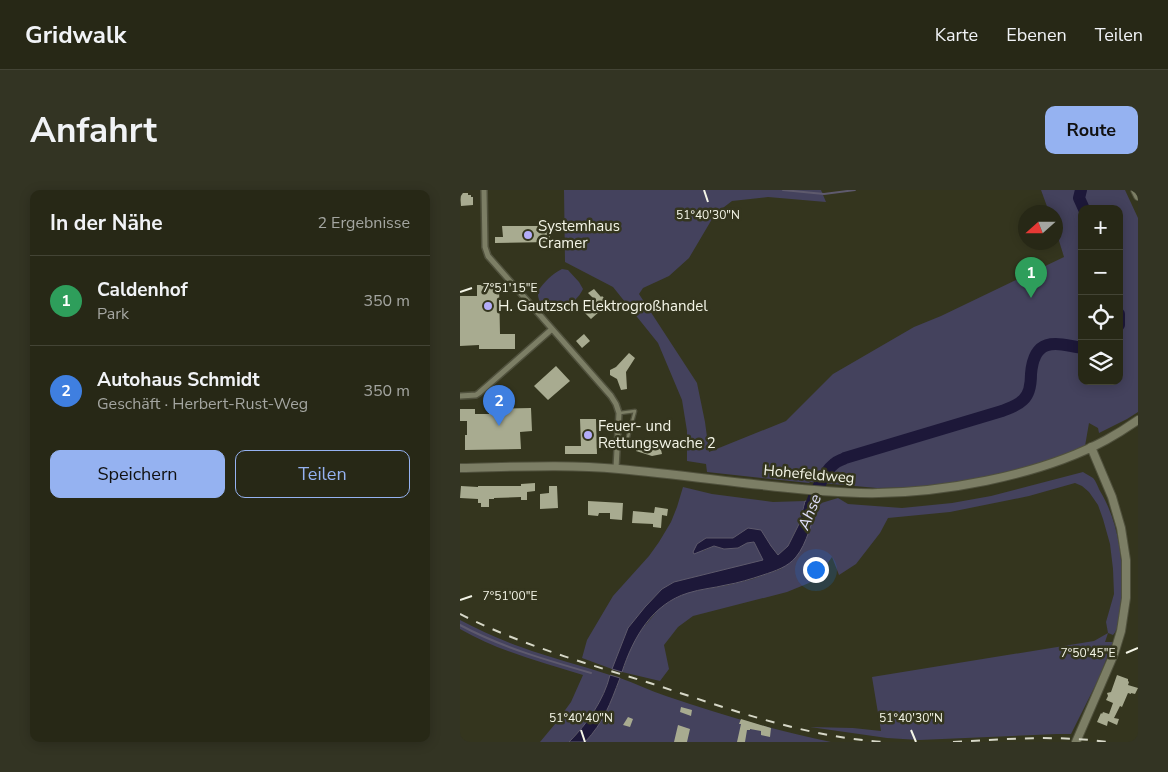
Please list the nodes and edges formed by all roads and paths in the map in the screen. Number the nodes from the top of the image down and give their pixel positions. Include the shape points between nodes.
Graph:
1 (484, 190) edge
2 (1135, 190) edge
3 (1138, 196) edge
4 (552, 330) junction
5 (460, 396) edge
6 (619, 414) junction
7 (1138, 420) edge
8 (626, 444) dead end
9 (1091, 447) junction
10 (460, 468) edge
11 (616, 468) junction
12 (1076, 742) edge

1 - 4 street via 488,256
2 - 3 main road
4 - 5 street via 480,394
4 - 6 street via 611,396
6 - 8 lane via 636,411
6 - 11 street
7 - 9 main road, Hohefeldweg
9 - 11 main road, Hohefeldweg via 1046,465 982,482 862,493
9 - 12 main road via 1121,528 1126,560 1126,598 1114,654
10 - 11 main road, Hohefeldweg

